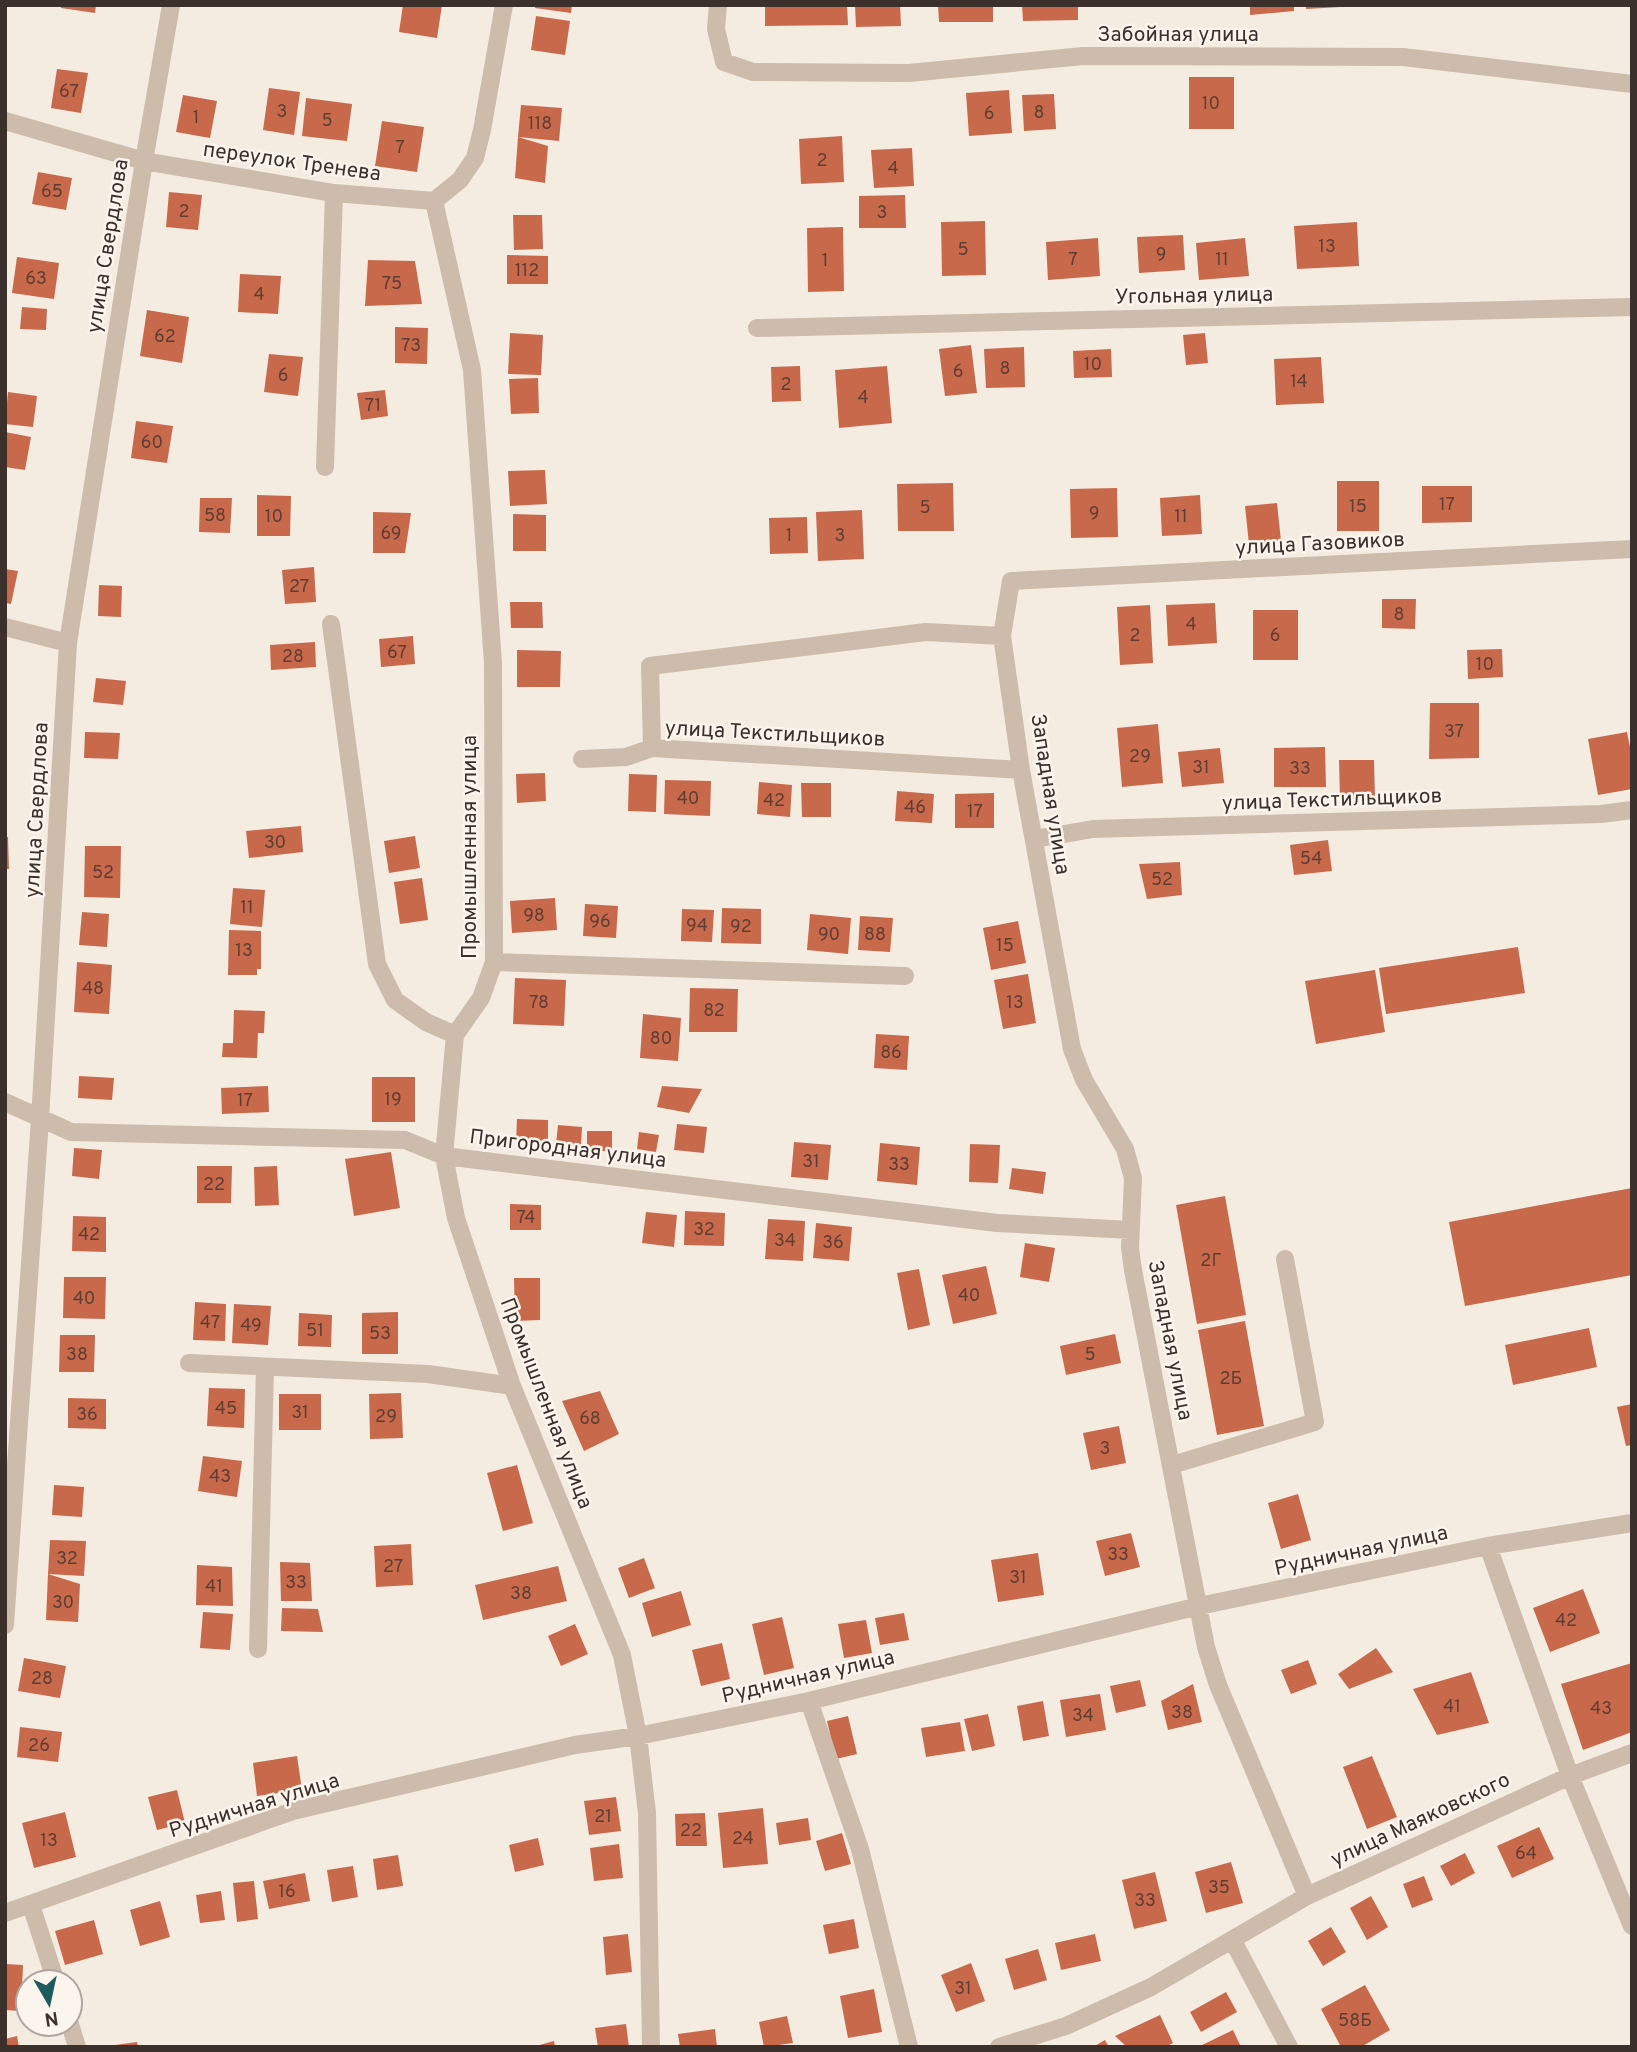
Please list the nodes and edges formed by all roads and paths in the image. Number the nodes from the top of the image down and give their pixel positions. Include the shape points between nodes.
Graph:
1 (171, 5) edge
2 (504, 5) edge
3 (718, 5) edge
4 (1632, 84) edge
5 (5, 121) edge
6 (144, 161) junction
7 (334, 194) junction
8 (434, 201) junction
9 (1632, 307) edge
10 (757, 328) dead end
11 (325, 467) dead end
12 (1632, 550) edge
13 (1011, 581) joint
14 (331, 624) dead end
15 (5, 627) edge
16 (1002, 636) junction
17 (68, 643) junction
18 (652, 748) junction
19 (582, 759) dead end
20 (1021, 770) junction
21 (1632, 810) edge
22 (1035, 839) junction
23 (494, 962) junction
24 (905, 975) dead end
25 (455, 1035) junction
26 (5, 1102) edge
27 (40, 1119) junction
28 (444, 1156) junction
29 (1131, 1230) junction
30 (1285, 1259) dead end
31 (189, 1363) dead end
32 (265, 1367) junction
33 (512, 1386) junction
34 (1171, 1465) junction
35 (1632, 1523) edge
36 (1488, 1546) junction
37 (1199, 1606) junction
38 (5, 1625) edge
39 (258, 1649) dead end
40 (809, 1701) junction
41 (638, 1736) junction
42 (1632, 1753) edge
43 (1570, 1776) junction
44 (1307, 1896) junction
45 (31, 1905) junction
46 (5, 1913) edge
47 (1632, 1926) edge
48 (1233, 1941) junction
49 (51, 1968) edge
50 (651, 2047) edge
51 (909, 2047) edge
52 (999, 2047) edge
53 (1289, 2047) edge

1 - 6 street, улица Свердлова
2 - 8 street via 475,158 460,180
3 - 4 street, Забойная улица via 716,29 724,62 753,72 909,74 1083,56 1403,57
5 - 6 street, переулок Тренева
6 - 7 street, переулок Тренева
6 - 17 street, улица Свердлова
7 - 8 street, переулок Тренева
7 - 11 street
8 - 23 street, Промышленная улица via 472,370 493,663
9 - 10 street, Угольная улица
12 - 13 street, улица Газовиков
13 - 16 street, Западная улица
14 - 25 street via 377,964 395,1000
15 - 17 street
16 - 18 street via 926,632 650,666
16 - 20 street, Западная улица
17 - 27 street, улица Свердлова
18 - 19 street, улица Текстильщиков via 626,757
18 - 20 street, улица Текстильщиков
20 - 22 street, Западная улица
21 - 22 street, улица Текстильщиков via 1093,829
22 - 29 street, Западная улица via 1072,1049 1084,1080 1125,1149 1133,1178
23 - 24 street
23 - 25 street, Промышленная улица via 481,998
25 - 28 street, Промышленная улица
26 - 27 street, Пригородная улица
27 - 28 street, Пригородная улица via 71,1132 405,1140
27 - 38 street, улица Свердлова
28 - 29 street, Пригородная улица via 997,1223
28 - 33 street, Промышленная улица via 456,1218
29 - 34 street, Западная улица via 1133,1269
30 - 34 street via 1315,1422
31 - 32 street
32 - 33 street via 428,1374
32 - 39 street
33 - 41 street, Промышленная улица via 622,1655
34 - 37 street, Западная улица
35 - 36 street, Рудничная улица
36 - 37 street, Рудничная улица
36 - 43 street
37 - 40 street, Рудничная улица
37 - 44 street, Западная улица via 1218,1685
40 - 41 street, Рудничная улица
40 - 51 street via 860,1849
41 - 45 street, Рудничная улица via 575,1745 293,1811
41 - 50 street, Промышленная улица via 647,1814
42 - 43 street, улица Маяковского
43 - 44 street, улица Маяковского
43 - 47 street
44 - 48 street, улица Маяковского
45 - 46 street, Рудничная улица
45 - 49 street
48 - 52 street, улица Маяковского via 1151,1987 1066,2026
48 - 53 street

